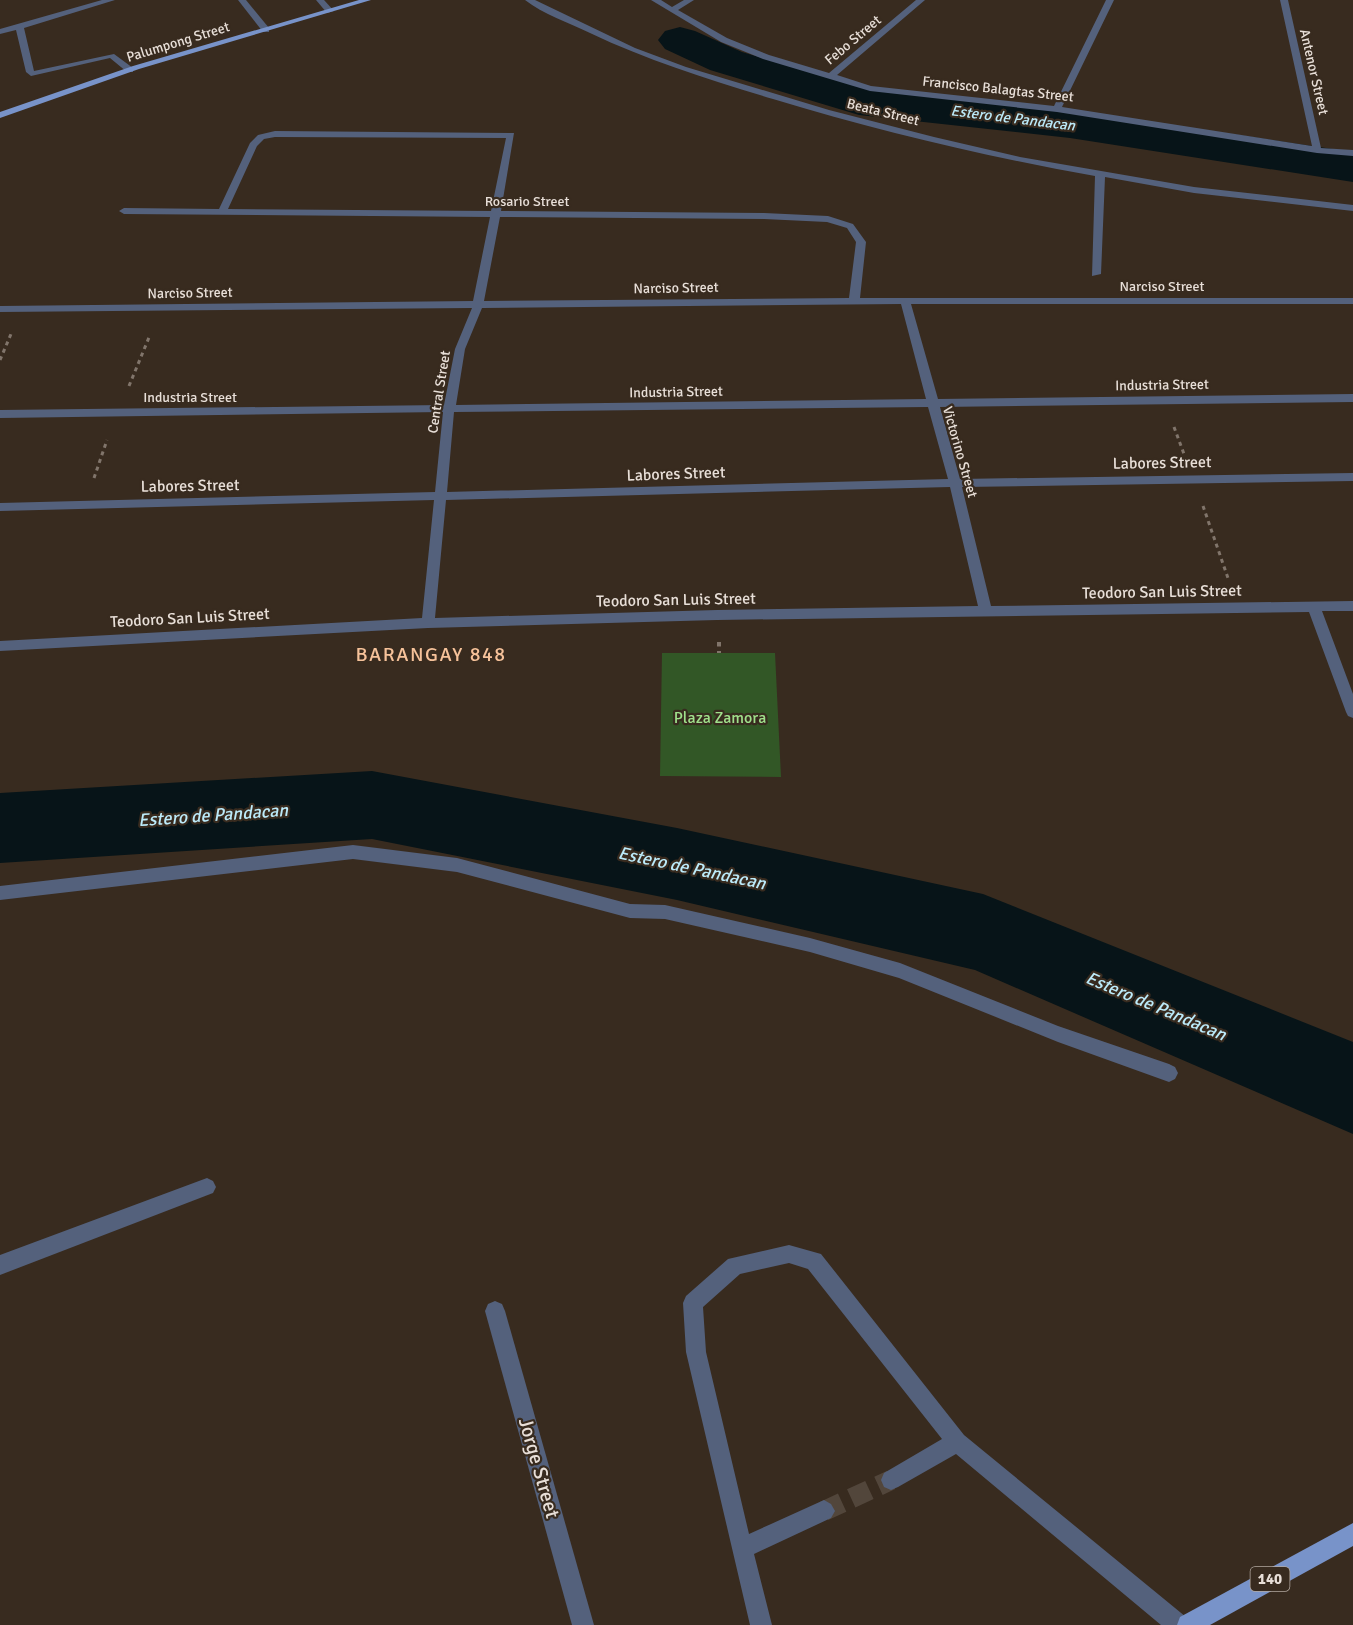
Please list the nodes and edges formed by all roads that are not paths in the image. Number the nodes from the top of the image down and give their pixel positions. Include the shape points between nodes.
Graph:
1 (111, 0) edge
2 (242, 0) edge
3 (320, 0) edge
4 (367, 0) edge
5 (529, 0) edge
6 (655, 0) edge
7 (690, 0) edge
8 (921, 0) edge
9 (1110, 0) edge
10 (1284, 0) edge
11 (672, 10) junction
12 (330, 11) junction
13 (20, 28) junction
14 (266, 30) junction
15 (0, 32) edge
16 (130, 70) junction
17 (830, 77) junction
18 (1056, 109) junction
19 (0, 115) edge
20 (1317, 150) junction
21 (1353, 153) edge
22 (1100, 174) junction
23 (1353, 208) edge
24 (124, 211) dead end
25 (222, 212) junction
26 (496, 214) junction
27 (1096, 274) dead end
28 (854, 301) junction
29 (904, 301) junction
30 (1353, 301) edge
31 (478, 305) junction
32 (0, 309) edge
33 (1353, 398) edge
34 (931, 402) junction
35 (449, 410) junction
36 (0, 414) edge
37 (1353, 477) edge
38 (955, 483) junction
39 (441, 497) junction
40 (0, 507) edge
41 (1313, 606) junction
42 (1353, 606) edge
43 (986, 611) junction
44 (428, 623) junction
45 (0, 646) edge
46 (1353, 712) edge
47 (0, 893) edge
48 (1169, 1073) dead end
49 (207, 1187) dead end
50 (0, 1264) edge
51 (495, 1311) dead end
52 (957, 1442) junction
53 (891, 1480) tunnel mouth
54 (824, 1511) tunnel mouth
55 (1353, 1534) edge
56 (742, 1548) junction
57 (583, 1625) edge
58 (761, 1625) edge
59 (1178, 1625) edge
60 (1188, 1625) edge

1 - 13 street
2 - 14 street
3 - 12 street
4 - 12 main road, Palumpong Street
5 - 22 street, Beata Street via 632,50 733,85 966,147
6 - 11 street, Francisco Balagtas Street
7 - 11 street
8 - 17 street, Febo Street
9 - 18 street
10 - 20 street, Antenor Street
11 - 17 street, Francisco Balagtas Street via 724,40
12 - 14 main road, Palumpong Street
13 - 15 street
13 - 16 street via 30,72 34,74 110,56
14 - 16 main road, Palumpong Street
16 - 19 main road, Palumpong Street
17 - 18 street, Francisco Balagtas Street via 870,88
18 - 20 street, Francisco Balagtas Street
20 - 21 street, Francisco Balagtas Street
22 - 23 street, Beata Street via 1194,190
22 - 27 street
24 - 25 street, Rosario Street
25 - 26 street, Rosario Street
25 - 26 street, Central Street via 252,145 261,136 511,135
26 - 28 street, Rosario Street via 828,219 850,226 861,242
26 - 31 street, Central Street
28 - 29 street, Narciso Street
28 - 31 street, Narciso Street
29 - 30 street, Narciso Street
29 - 34 street, Victorino Street
31 - 32 street, Narciso Street
31 - 35 street, Central Street via 460,349
33 - 34 street, Industria Street
34 - 35 street, Industria Street
34 - 38 street, Victorino Street
35 - 36 street, Industria Street
35 - 39 street, Central Street
37 - 38 street, Labores Street
38 - 39 street, Labores Street
38 - 43 street, Victorino Street
39 - 40 street, Labores Street
39 - 44 street, Central Street
41 - 42 street, Teodoro San Luis Street
41 - 43 street, Teodoro San Luis Street
41 - 46 street
43 - 44 street, Teodoro San Luis Street
44 - 45 street, Teodoro San Luis Street
47 - 48 street via 353,852 457,865 630,911 657,911 810,945 900,971
49 - 50 street
51 - 57 street, Jorge Street
52 - 53 street
52 - 56 street via 814,1261 789,1254 735,1266 693,1303 696,1352
52 - 59 street
54 - 56 street
55 - 60 main road, 140
56 - 58 street

